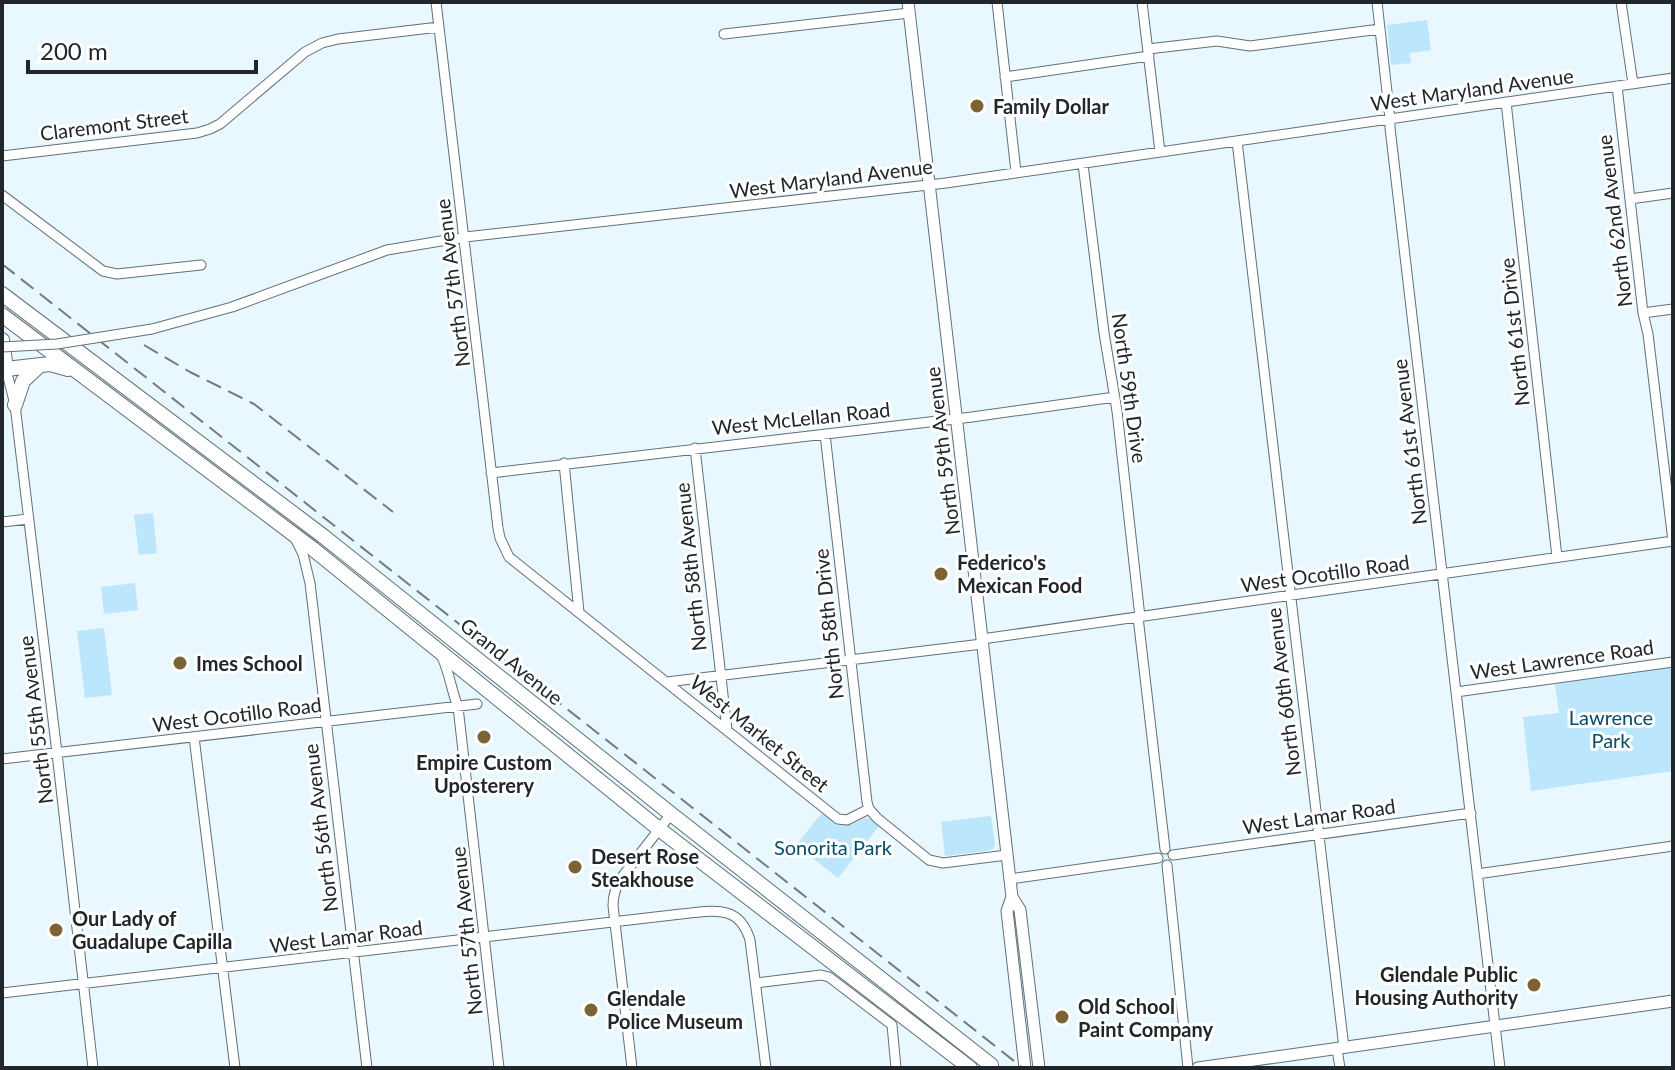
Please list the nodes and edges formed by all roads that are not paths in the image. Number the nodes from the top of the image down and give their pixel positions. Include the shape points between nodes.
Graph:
1 (436, 2) edge
2 (997, 2) edge
3 (1142, 2) edge
4 (1377, 2) edge
5 (1621, 2) edge
6 (908, 7) edge
7 (439, 27) junction
8 (1380, 29) junction
9 (724, 34) dead end
10 (1148, 53) junction
11 (1005, 77) junction
12 (1673, 78) edge
13 (1633, 84) junction
14 (1617, 86) junction
15 (1506, 102) junction
16 (1390, 119) junction
17 (1237, 141) junction
18 (1160, 152) junction
19 (2, 156) edge
20 (1083, 164) junction
21 (1016, 172) junction
22 (930, 185) junction
23 (1673, 193) edge
24 (2, 195) edge
25 (1630, 199) junction
26 (465, 237) junction
27 (201, 265) dead end
28 (2, 294) edge
29 (1673, 309) edge
30 (1643, 313) junction
31 (2, 315) edge
32 (2, 340) edge
33 (2, 347) edge
34 (40, 365) junction
35 (4, 369) edge
36 (83, 376) junction
37 (1115, 397) junction
38 (15, 405) junction
39 (957, 419) junction
40 (825, 434) junction
41 (695, 448) junction
42 (564, 463) junction
43 (491, 473) junction
44 (28, 519) junction
45 (2, 522) edge
46 (293, 534) junction
47 (1673, 541) edge
48 (509, 557) joint
49 (1557, 557) junction
50 (335, 566) junction
51 (1443, 574) junction
52 (310, 583) junction
53 (1290, 596) junction
54 (579, 612) junction
55 (1139, 617) junction
56 (982, 642) junction
57 (439, 650) junction
58 (851, 659) junction
59 (1673, 662) edge
60 (721, 675) junction
61 (667, 682) junction
62 (1456, 692) junction
63 (477, 704) dead end
64 (458, 707) junction
65 (325, 722) junction
66 (727, 730) junction
67 (194, 737) junction
68 (57, 753) junction
69 (2, 759) edge
70 (869, 809) junction
71 (1471, 813) junction
72 (671, 814) junction
73 (659, 829) junction
74 (1319, 835) junction
75 (1673, 846) edge
76 (1169, 852) junction
77 (1007, 855) junction
78 (1162, 862) junction
79 (1477, 874) junction
80 (1010, 879) junction
81 (1012, 897) junction
82 (615, 922) junction
83 (484, 937) junction
84 (354, 953) junction
85 (223, 968) junction
86 (756, 983) junction
87 (83, 985) junction
88 (2, 993) edge
89 (1673, 1001) edge
90 (1020, 1024) junction
91 (1495, 1026) junction
92 (1340, 1048) junction
93 (991, 1065) dead end
94 (93, 1068) edge
95 (235, 1068) edge
96 (367, 1068) edge
97 (499, 1068) edge
98 (632, 1068) edge
99 (766, 1068) edge
100 (896, 1068) edge
101 (970, 1068) edge
102 (1015, 1068) edge
103 (1025, 1068) edge
104 (1039, 1068) edge
105 (1188, 1068) edge
106 (1198, 1068) edge
107 (1340, 1068) edge
108 (1500, 1068) edge

1 - 7 street, North 57th Avenue
2 - 11 street
3 - 10 street
4 - 8 street, North 61st Avenue
5 - 13 street
6 - 9 street
6 - 22 main road, North 59th Avenue
7 - 19 street, Claremont Street via 322,43 220,124 197,133
7 - 26 street, North 57th Avenue
8 - 10 street via 1250,46 1217,41
8 - 16 street, North 61st Avenue
10 - 11 street
10 - 18 street
11 - 21 street
12 - 13 street, West Maryland Avenue
13 - 14 street, West Maryland Avenue
14 - 15 street, West Maryland Avenue
14 - 25 street, North 62nd Avenue
15 - 16 street, West Maryland Avenue
15 - 49 street, North 61st Drive
16 - 17 street, West Maryland Avenue
16 - 51 street, North 61st Avenue
17 - 18 street, West Maryland Avenue
17 - 53 street, North 60th Avenue
18 - 20 street, West Maryland Avenue
20 - 21 street, West Maryland Avenue
20 - 37 street, North 59th Drive
21 - 22 street, West Maryland Avenue
22 - 26 street, West Maryland Avenue
22 - 39 main road, North 59th Avenue
23 - 25 street
24 - 27 street via 103,271
25 - 30 street, North 62nd Avenue
26 - 33 street, West Maryland Avenue, bridge via 387,250 226,309 152,329
26 - 43 street, North 57th Avenue
28 - 72 highway, Grand Avenue via 323,536
29 - 30 street
30 - 47 street, North 62nd Avenue
31 - 36 highway, Grand Avenue
32 - 35 highway
34 - 35 highway
34 - 36 highway
34 - 38 highway via 23,381
35 - 38 street, North 55th Avenue
36 - 46 highway, Grand Avenue
37 - 39 street, West McLellan Road
37 - 55 street, North 59th Drive
38 - 44 street, North 55th Avenue
39 - 40 street, West McLellan Road
39 - 56 main road, North 59th Avenue
40 - 41 street, West McLellan Road
40 - 58 street, North 58th Drive
41 - 42 street, West McLellan Road
41 - 60 street, North 58th Avenue
42 - 43 street, West McLellan Road
42 - 54 street
43 - 48 street, North 57th Avenue via 500,538
44 - 45 street
44 - 68 street, North 55th Avenue
46 - 50 highway, Grand Avenue
46 - 52 street, North 56th Avenue
47 - 49 street, West Ocotillo Road
48 - 54 street, West Market Street
49 - 51 street, West Ocotillo Road
50 - 52 street via 315,564
50 - 57 highway, Grand Avenue
51 - 53 street, West Ocotillo Road
51 - 62 street, North 61st Avenue
52 - 65 street, North 56th Avenue
53 - 55 street, West Ocotillo Road
53 - 74 street, North 60th Avenue
54 - 61 street, West Market Street
55 - 56 street, West Ocotillo Road
55 - 76 street, North 59th Drive
56 - 58 street, West Ocotillo Road
56 - 77 main road, North 59th Avenue
57 - 64 street, North 57th Avenue
57 - 73 highway, Grand Avenue
58 - 60 street, West Ocotillo Road
58 - 70 street, North 58th Drive
59 - 62 street, West Lawrence Road
60 - 61 street, West Ocotillo Road
60 - 66 street, North 58th Avenue
61 - 66 street, West Market Street
62 - 71 street, North 61st Avenue
63 - 64 street, West Ocotillo Road
64 - 65 street, West Ocotillo Road
64 - 83 street, North 57th Avenue
65 - 67 street, West Ocotillo Road
65 - 84 street, North 56th Avenue
66 - 70 street, West Market Street via 838,819
67 - 68 street, West Ocotillo Road
67 - 85 street
68 - 69 street, West Ocotillo Road
68 - 87 street, North 55th Avenue
70 - 77 street via 929,860
71 - 74 street, West Lamar Road
71 - 79 street, North 61st Avenue
72 - 73 street
72 - 93 highway, Grand Avenue
73 - 82 street via 616,886
73 - 101 highway, Grand Avenue
74 - 76 street, West Lamar Road
74 - 92 street, North 60th Avenue
75 - 79 street
76 - 78 street via 1172,862
77 - 80 main road, North 59th Avenue
78 - 80 street
78 - 105 street
79 - 91 street, North 61st Avenue
80 - 81 main road, North 59th Avenue
81 - 90 main road, North 59th Avenue via 1007,911
81 - 104 main road, North 59th Avenue via 1020,910
82 - 83 street, West Lamar Road
82 - 86 street, West Lamar Road via 730,914 747,929
82 - 98 street
83 - 84 street, West Lamar Road
83 - 97 street, North 57th Avenue
84 - 85 street, West Lamar Road
84 - 96 street, North 56th Avenue
85 - 87 street, West Lamar Road
85 - 95 street
86 - 99 street
86 - 100 street via 829,977 892,1025
87 - 88 street, West Lamar Road
87 - 94 street, North 55th Avenue
89 - 91 main road
90 - 102 main road
90 - 103 main road, North 59th Avenue
91 - 92 main road
91 - 108 street, North 61st Avenue
92 - 106 main road
92 - 107 street, North 60th Avenue

